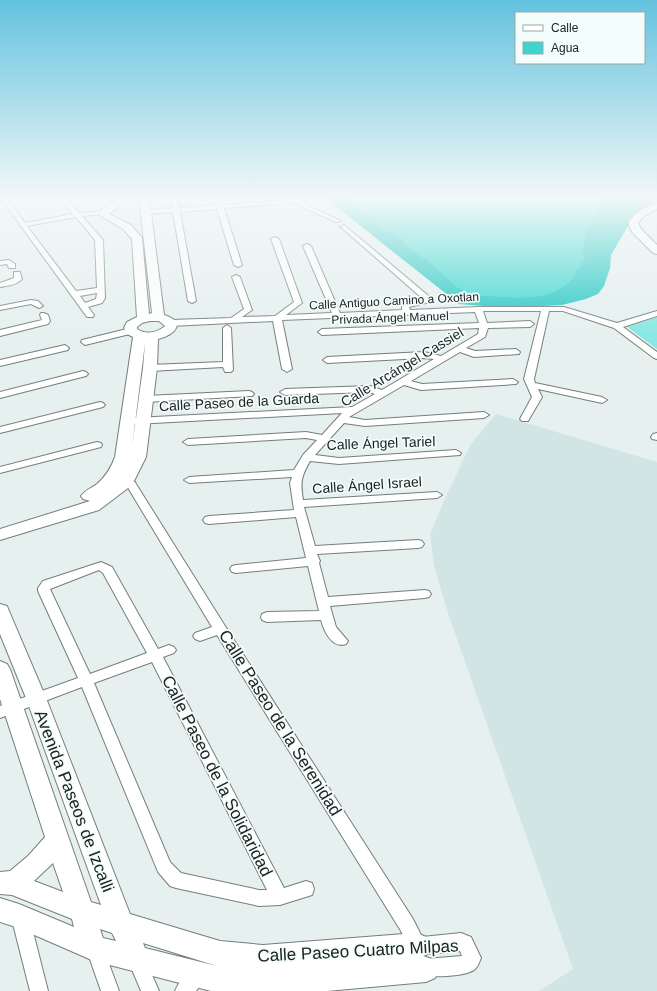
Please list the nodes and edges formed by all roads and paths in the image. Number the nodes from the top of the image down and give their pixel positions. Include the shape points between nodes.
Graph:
1 (36, 243) edge
2 (99, 243) edge
3 (137, 243) edge
4 (149, 243) edge
5 (182, 243) edge
6 (231, 243) edge
7 (277, 243) edge
8 (363, 243) edge
9 (649, 243) edge
10 (307, 246) dead end
11 (657, 251) edge
12 (238, 265) dead end
13 (16, 277) dead end
14 (236, 277) dead end
15 (0, 285) edge
16 (101, 290) junction
17 (74, 294) junction
18 (192, 301) dead end
19 (39, 306) dead end
20 (84, 306) junction
21 (0, 308) edge
22 (546, 308) junction
23 (478, 309) junction
24 (406, 312) junction
25 (657, 313) edge
26 (90, 315) dead end
27 (338, 315) junction
28 (158, 317) junction
29 (142, 318) junction
30 (277, 318) junction
31 (45, 319) dead end
32 (233, 320) junction
33 (170, 323) junction
34 (530, 324) dead end
35 (484, 326) junction
36 (617, 326) junction
37 (227, 328) dead end
38 (322, 332) dead end
39 (0, 333) edge
40 (141, 334) junction
41 (85, 342) dead end
42 (65, 348) dead end
43 (460, 349) junction
44 (516, 352) dead end
45 (657, 356) edge
46 (441, 359) junction
47 (327, 360) dead end
48 (0, 363) edge
49 (150, 368) junction
50 (287, 369) dead end
51 (83, 374) dead end
52 (403, 381) junction
53 (513, 382) dead end
54 (532, 385) junction
55 (285, 392) dead end
56 (382, 393) junction
57 (249, 394) dead end
58 (0, 395) edge
59 (146, 399) junction
60 (602, 400) dead end
61 (100, 405) dead end
62 (352, 410) junction
63 (484, 415) dead end
64 (342, 420) junction
65 (525, 420) dead end
66 (135, 421) junction
67 (0, 430) edge
68 (325, 438) junction
69 (188, 442) dead end
70 (97, 445) dead end
71 (456, 453) dead end
72 (307, 457) junction
73 (0, 470) edge
74 (298, 473) junction
75 (189, 480) dead end
76 (126, 482) junction
77 (437, 495) dead end
78 (300, 509) junction
79 (209, 520) dead end
80 (0, 526) edge
81 (0, 535) edge
82 (418, 544) dead end
83 (312, 556) junction
84 (236, 569) dead end
85 (425, 594) dead end
86 (324, 602) junction
87 (0, 611) edge
88 (327, 615) junction
89 (267, 617) dead end
90 (220, 629) junction
91 (200, 636) dead end
92 (341, 641) dead end
93 (169, 650) dead end
94 (155, 655) junction
95 (0, 669) edge
96 (86, 680) junction
97 (36, 698) junction
98 (7, 709) edge
99 (57, 840) junction
100 (6, 884) edge
101 (306, 889) dead end
102 (280, 897) junction
103 (81, 911) junction
104 (10, 913) edge
105 (121, 924) junction
106 (94, 948) junction
107 (421, 957) junction
108 (137, 959) junction
109 (191, 982) edge
110 (229, 986) edge
111 (39, 991) edge
112 (110, 991) edge
113 (150, 991) edge

1 - 17 street
2 - 16 street
3 - 29 street
4 - 28 street
5 - 18 street
6 - 12 street
7 - 30 street via 298,303
8 - 24 street via 427,298 423,302 405,306
9 - 11 street
10 - 27 street
13 - 15 street
14 - 32 street via 248,310
16 - 17 street
16 - 20 street via 99,301
17 - 20 street
19 - 21 street via 31,302
20 - 26 street
22 - 23 street, Calle Antiguo Camino a Oxotlan
22 - 36 street, Calle Antiguo Camino a Oxotlan via 564,309
22 - 54 street via 529,379
23 - 24 street, Calle Antiguo Camino a Oxotlan
23 - 35 street, Calle Arcángel Cassiel
24 - 27 street, Calle Antiguo Camino a Oxotlan
25 - 36 street
27 - 30 street, Calle Antiguo Camino a Oxotlan
28 - 29 street
28 - 33 street
29 - 40 street via 134,322 130,328
30 - 32 street, Calle Antiguo Camino a Oxotlan
30 - 50 street
31 - 39 street
32 - 33 street, Calle Antiguo Camino a Oxotlan
33 - 40 street via 169,329 165,332
34 - 35 street, Privada Ángel Manuel
35 - 38 street, Privada Ángel Manuel
35 - 43 street, Calle Arcángel Cassiel via 482,335
36 - 45 street, Calle Antiguo Camino a Oxotlan
37 - 49 street via 228,367
40 - 41 street
40 - 49 street
40 - 66 street
42 - 48 street
43 - 44 street via 474,354
43 - 46 street, Calle Arcángel Cassiel
46 - 47 street via 424,355
46 - 52 street, Calle Arcángel Cassiel
49 - 59 street
51 - 58 street
52 - 53 street via 421,386
52 - 56 street, Calle Arcángel Cassiel
54 - 60 street
54 - 65 street via 537,397
55 - 56 street via 370,389
56 - 62 street, Calle Arcángel Cassiel
57 - 59 street
59 - 66 street
61 - 67 street
62 - 64 street, Calle Arcángel Cassiel
62 - 66 street, Calle Paseo de la Guarda
63 - 64 street via 365,423
64 - 68 street, Calle Arcángel Cassiel
66 - 76 street via 138,457
66 - 80 street via 117,473 102,488 65,507
68 - 69 street via 306,435
68 - 72 street, Calle Arcángel Cassiel
70 - 73 street
71 - 72 street, Calle Ángel Tariel via 339,461
72 - 74 street, Calle Arcángel Cassiel
74 - 75 street
74 - 78 street, Calle Arcángel Cassiel via 294,483
76 - 81 street via 92,506
76 - 90 street, Calle Paseo de la Serenidad via 131,484
77 - 78 street, Calle Ángel Israel
78 - 79 street, Calle Ángel Israel
78 - 83 street, Calle Arcángel Cassiel
82 - 83 street
83 - 84 street
83 - 86 street, Calle Arcángel Cassiel
85 - 86 street
86 - 88 street, Calle Arcángel Cassiel
87 - 97 street, Avenida Paseos de Izcalli
88 - 89 street
88 - 92 street, Calle Arcángel Cassiel via 330,629
90 - 91 street
90 - 107 street, Calle Paseo de la Serenidad via 407,925
93 - 94 street
94 - 96 street
94 - 96 street, Calle Paseo de la Solidaridad via 106,567 96,567 51,582 44,591
94 - 102 street, Calle Paseo de la Solidaridad
95 - 98 street, Avenida Paseos de Izcalli
96 - 97 street
96 - 102 street, Calle Paseo de la Solidaridad via 164,867 176,880 259,898
97 - 98 street
97 - 105 street, Avenida Paseos de Izcalli
98 - 99 street, Avenida Paseos de Izcalli
99 - 100 street via 30,871
99 - 103 street, Avenida Paseos de Izcalli
100 - 103 street, Calle Paseo Cuatro Milpas
101 - 102 street, Calle Paseo de la Solidaridad
103 - 105 street, Calle Paseo Cuatro Milpas
103 - 106 street, Avenida Paseos de Izcalli
104 - 106 street, Calle Paseo Cuatro Milpas
104 - 111 street
105 - 107 street, Calle Paseo Cuatro Milpas via 220,954 263,958
105 - 108 street, Avenida Paseos de Izcalli
106 - 108 street, Calle Paseo Cuatro Milpas
106 - 112 street
107 - 110 street, Calle Paseo Cuatro Milpas via 258,984
108 - 109 street, Calle Paseo Cuatro Milpas
108 - 113 street, Avenida Paseos de Izcalli
109 - 110 street, Calle Paseo Cuatro Milpas via 220,980

